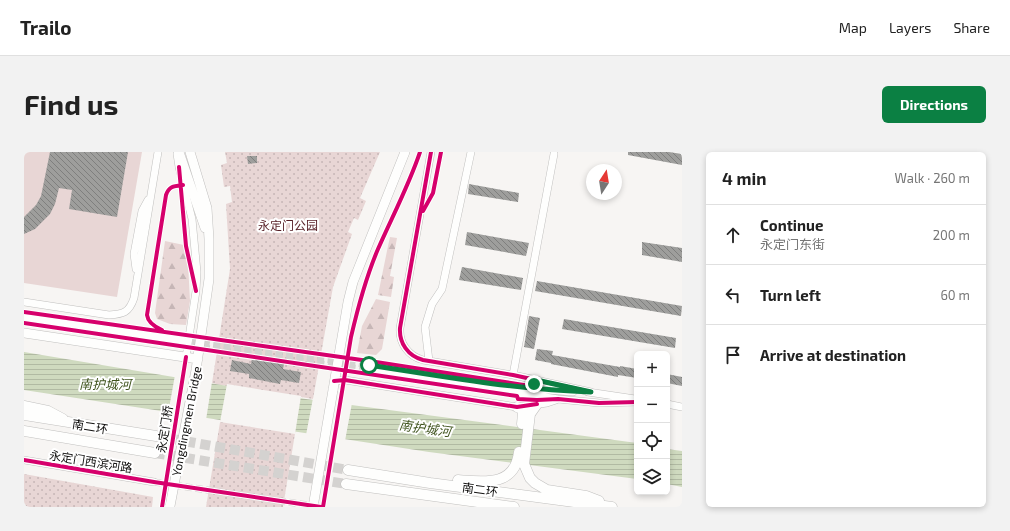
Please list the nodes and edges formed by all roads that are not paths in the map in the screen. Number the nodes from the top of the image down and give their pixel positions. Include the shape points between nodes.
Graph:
1 (158, 152) edge
2 (178, 152) edge
3 (190, 152) edge
4 (405, 152) edge
5 (410, 152) edge
6 (431, 152) edge
7 (471, 152) edge
8 (554, 154) dead end
9 (400, 166) junction
10 (209, 239) junction
11 (24, 302) edge
12 (24, 315) edge
13 (24, 320) edge
14 (24, 333) edge
15 (186, 357) junction
16 (198, 359) junction
17 (429, 361) junction
18 (513, 375) junction
19 (334, 385) junction
20 (591, 392) junction
21 (558, 399) junction
22 (634, 400) edge
23 (634, 401) edge
24 (536, 404) junction
25 (670, 405) edge
26 (24, 406) edge
27 (682, 407) edge
28 (524, 412) junction
29 (24, 415) edge
30 (68, 423) junction
31 (24, 431) edge
32 (156, 436) tunnel mouth
33 (63, 437) junction
34 (24, 438) edge
35 (155, 453) tunnel mouth
36 (24, 460) edge
37 (348, 470) tunnel mouth
38 (154, 482) tunnel mouth
39 (430, 482) junction
40 (346, 484) tunnel mouth
41 (472, 501) junction
42 (170, 507) edge
43 (313, 507) edge
44 (493, 507) edge
45 (514, 507) edge
46 (612, 507) edge
47 (618, 507) edge

1 - 11 street via 132,304 128,309 122,314 109,315
2 - 10 main road
2 - 15 street via 179,167 192,219 198,272
3 - 10 main road, Yongdingmen Bridge via 207,208
4 - 9 main road
5 - 9 main road
6 - 17 street via 400,331 402,342 409,352 417,358
7 - 17 street via 442,288 432,304 425,327
8 - 18 street
9 - 19 main road via 353,282
10 - 16 main road, Yongdingmen Bridge via 208,279
12 - 13 street via 182,343
14 - 15 main road
15 - 16 main road
16 - 42 main road, Yongdingmen Bridge, bridge
17 - 18 street
18 - 20 street
19 - 28 street via 345,380
19 - 43 main road, bridge
20 - 21 street via 521,388 368,368
20 - 22 street
21 - 23 street via 599,403
21 - 24 street
24 - 28 highway
24 - 28 street
25 - 27 street
26 - 30 highway via 48,411
28 - 39 highway via 518,464 507,475 490,481
28 - 47 highway via 524,464 530,478 547,490 586,496
29 - 30 highway, 南二环
30 - 32 highway, 南二环
31 - 33 highway, 南二环
33 - 34 highway
33 - 35 highway, 南二环
36 - 38 street, 永定门西滨河路
37 - 39 highway, 南二环
39 - 46 highway, 南二环
40 - 41 highway, 南二环
41 - 44 highway
41 - 45 highway, 南二环

